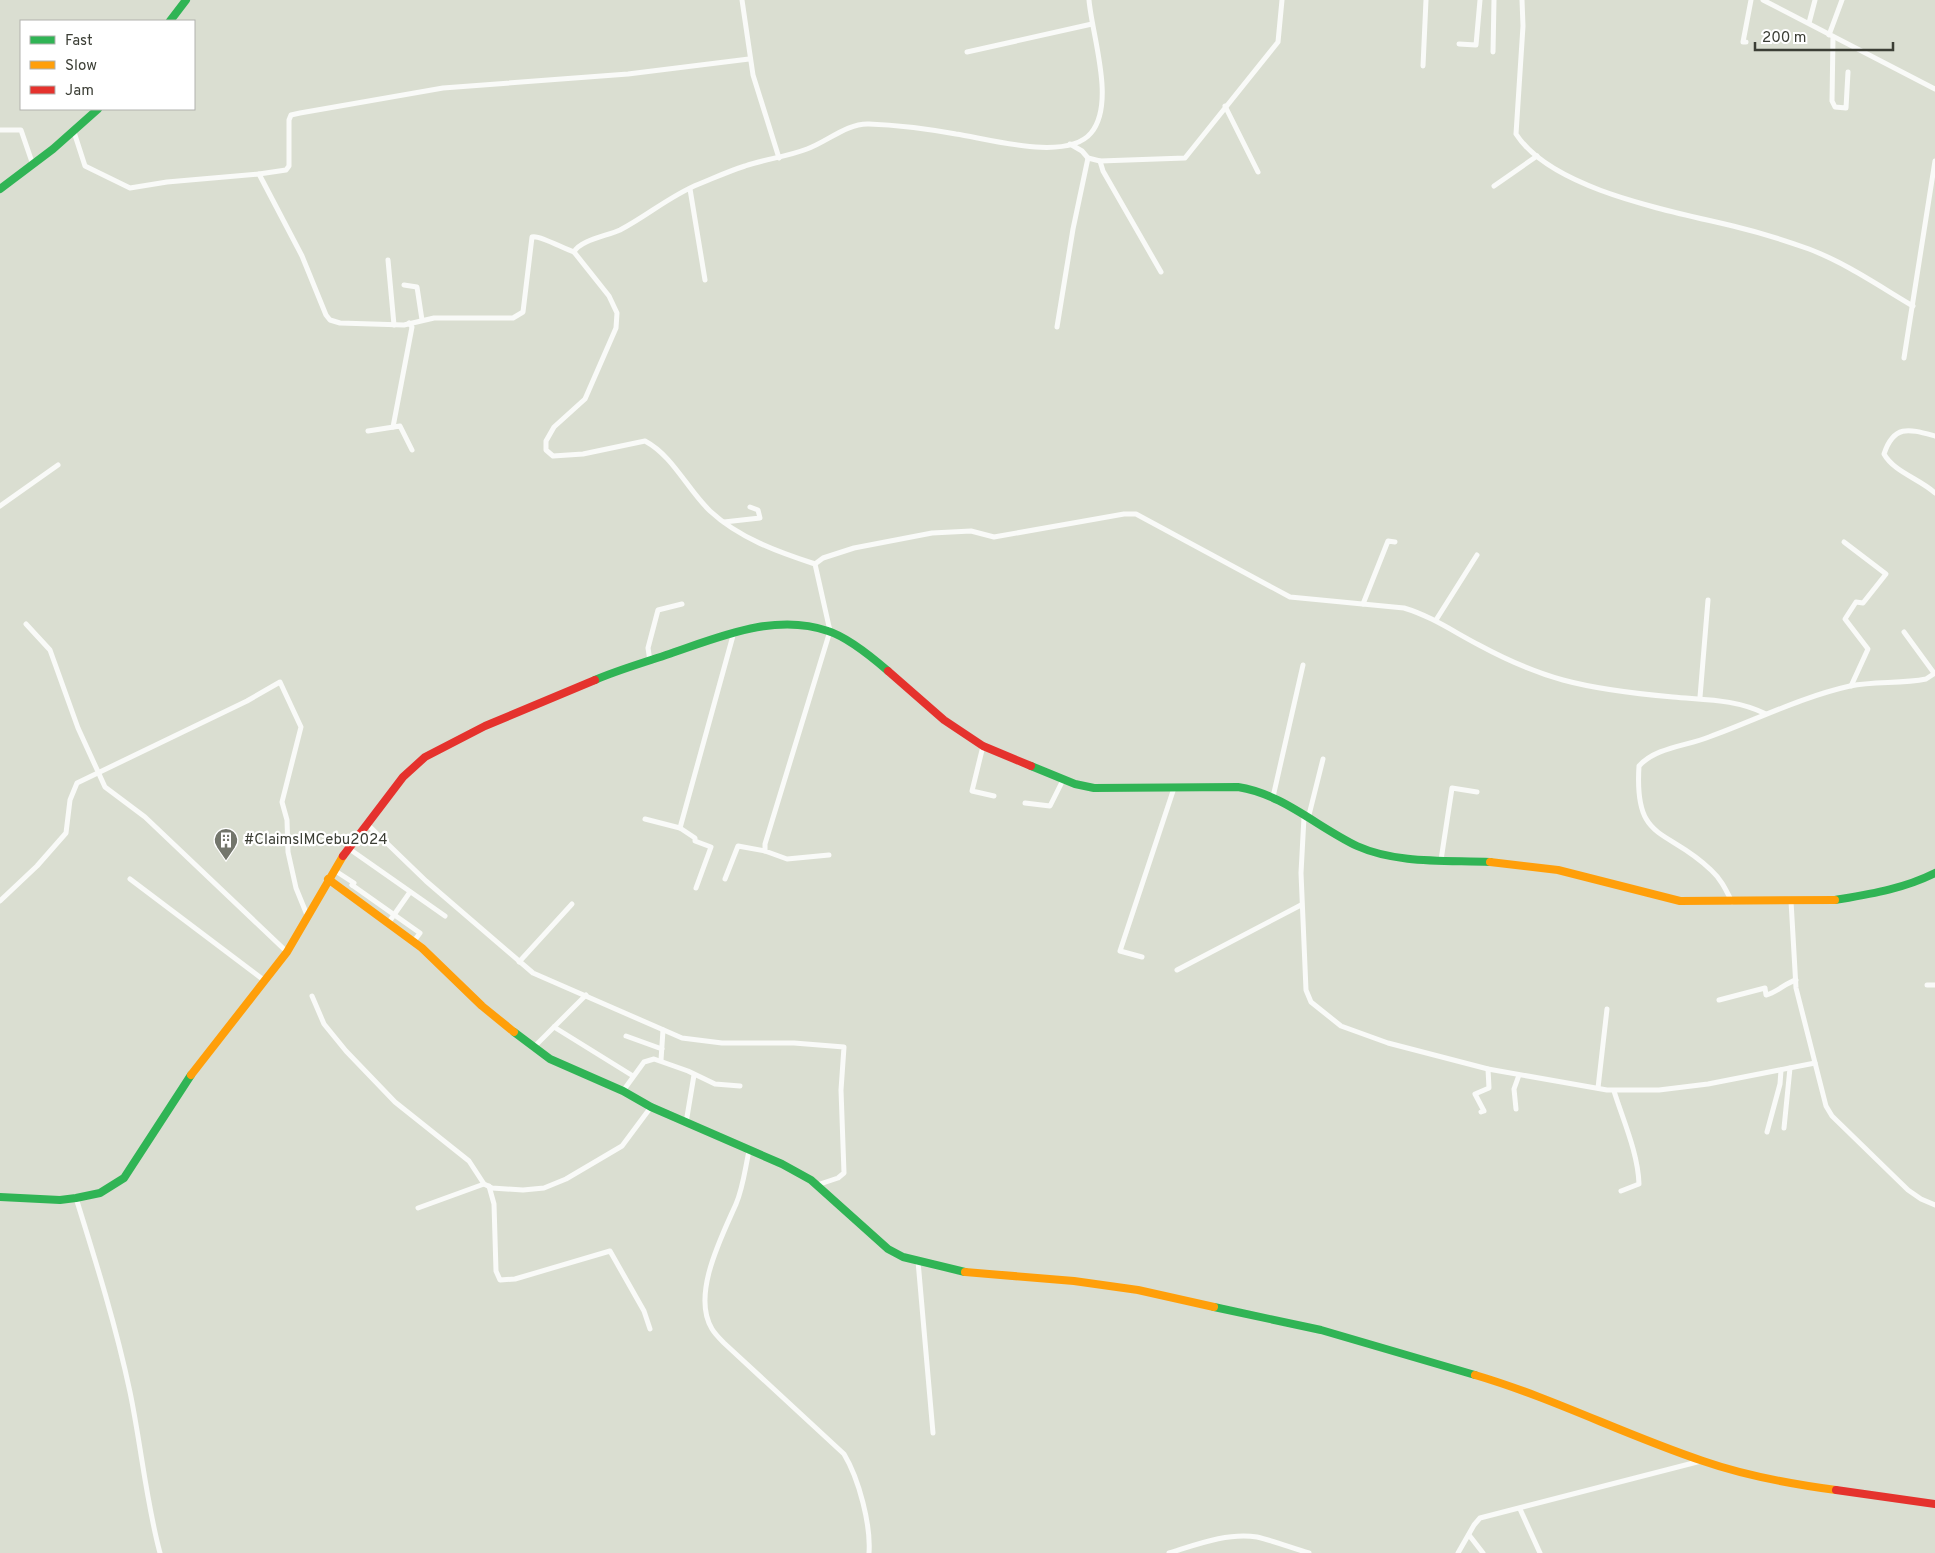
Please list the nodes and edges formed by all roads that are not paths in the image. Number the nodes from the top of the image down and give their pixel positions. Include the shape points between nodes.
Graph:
1 (186, 0) edge
2 (742, 0) edge
3 (1089, 0) edge
4 (1282, 0) edge
5 (1426, 0) edge
6 (1480, 0) edge
7 (1494, 0) edge
8 (1522, 0) edge
9 (1751, 0) edge
10 (1763, 0) edge
11 (1815, 0) edge
12 (1842, 0) edge
13 (171, 20) edge
14 (1808, 23) junction
15 (1092, 24) junction
16 (1831, 36) junction
17 (1746, 42) dead end
18 (1460, 44) dead end
19 (966, 52) dead end
20 (1493, 52) dead end
21 (749, 59) junction
22 (1423, 66) dead end
23 (1848, 72) dead end
24 (1935, 90) edge
25 (1226, 106) junction
26 (97, 110) edge
27 (0, 130) edge
28 (74, 132) junction
29 (1070, 144) junction
30 (1537, 156) junction
31 (779, 158) junction
32 (1088, 158) junction
33 (1100, 161) junction
34 (1935, 161) edge
35 (33, 165) junction
36 (1258, 172) dead end
37 (259, 174) junction
38 (1494, 186) dead end
39 (690, 188) junction
40 (0, 189) edge
41 (574, 252) junction
42 (388, 260) dead end
43 (1161, 272) dead end
44 (705, 280) dead end
45 (404, 285) dead end
46 (1913, 306) junction
47 (422, 320) junction
48 (409, 323) junction
49 (394, 325) junction
50 (1057, 327) dead end
51 (1904, 358) dead end
52 (394, 427) junction
53 (368, 431) dead end
54 (1935, 436) edge
55 (412, 450) dead end
56 (58, 465) dead end
57 (1935, 493) edge
58 (0, 506) edge
59 (750, 507) dead end
60 (724, 522) junction
61 (1395, 542) dead end
62 (1844, 542) dead end
63 (1477, 555) dead end
64 (815, 564) junction
65 (1708, 600) dead end
66 (682, 604) dead end
67 (1363, 604) junction
68 (1436, 620) junction
69 (26, 624) dead end
70 (830, 631) junction
71 (734, 632) junction
72 (1904, 632) dead end
73 (650, 661) junction
74 (1303, 665) dead end
75 (1935, 673) edge
76 (1851, 686) junction
77 (1700, 697) junction
78 (1766, 714) junction
79 (983, 746) junction
80 (1323, 759) dead end
81 (98, 773) junction
82 (1063, 780) junction
83 (1174, 788) junction
84 (1477, 792) dead end
85 (994, 796) dead end
86 (1273, 797) junction
87 (1025, 803) dead end
88 (1306, 818) junction
89 (645, 819) dead end
90 (366, 824) junction
91 (680, 828) junction
92 (348, 848) junction
93 (765, 851) junction
94 (829, 855) dead end
95 (1441, 860) junction
96 (334, 870) junction
97 (1935, 873) edge
98 (130, 879) dead end
99 (328, 879) junction
100 (725, 879) dead end
101 (352, 885) junction
102 (696, 888) dead end
103 (347, 892) junction
104 (410, 892) junction
105 (0, 900) edge
106 (1791, 901) junction
107 (1732, 902) junction
108 (572, 904) dead end
109 (1301, 905) junction
110 (395, 913) junction
111 (307, 915) junction
112 (445, 916) dead end
113 (389, 922) junction
114 (414, 941) junction
115 (287, 952) junction
116 (1142, 957) dead end
117 (519, 962) junction
118 (1177, 970) dead end
119 (1796, 980) junction
120 (265, 981) junction
121 (1927, 985) dead end
122 (1935, 985) edge
123 (312, 996) dead end
124 (586, 996) junction
125 (1719, 1000) dead end
126 (1607, 1009) dead end
127 (554, 1027) junction
128 (663, 1030) junction
129 (626, 1036) dead end
130 (533, 1048) junction
131 (662, 1049) junction
132 (661, 1060) junction
133 (1815, 1063) junction
134 (1790, 1068) junction
135 (1488, 1069) junction
136 (1781, 1070) junction
137 (1519, 1074) junction
138 (694, 1075) junction
139 (633, 1076) junction
140 (740, 1086) dead end
141 (1598, 1088) junction
142 (1614, 1090) junction
143 (622, 1091) junction
144 (651, 1107) junction
145 (1516, 1108) dead end
146 (1480, 1112) dead end
147 (686, 1123) junction
148 (1784, 1128) dead end
149 (1767, 1132) dead end
150 (749, 1152) junction
151 (486, 1185) junction
152 (817, 1185) junction
153 (1621, 1191) dead end
154 (0, 1197) edge
155 (76, 1198) junction
156 (1935, 1205) edge
157 (418, 1208) dead end
158 (918, 1261) junction
159 (650, 1329) dead end
160 (933, 1433) dead end
161 (1702, 1461) junction
162 (1935, 1504) edge
163 (1520, 1509) junction
164 (1468, 1536) junction
165 (160, 1553) edge
166 (869, 1553) edge
167 (1168, 1553) edge
168 (1309, 1553) edge
169 (1458, 1553) edge
170 (1481, 1553) edge
171 (1540, 1553) edge

1 - 13 street
2 - 21 street
3 - 15 street
4 - 25 street via 1280,39
5 - 22 street
6 - 18 street via 1476,45
7 - 20 street
8 - 30 street via 1516,134
9 - 17 street via 1743,42
10 - 14 street
11 - 14 street
12 - 16 street
14 - 16 street
15 - 19 street
15 - 29 street via 1100,64 1101,116 1090,134
16 - 23 street via 1832,101 1835,107 1846,108
16 - 24 street
21 - 31 street
21 - 37 street via 628,74 443,88 291,115 289,166 286,170
25 - 33 street via 1185,158
25 - 36 street
26 - 28 street
27 - 35 street via 21,130
28 - 35 street
28 - 37 street via 85,166 130,188
29 - 31 street via 1031,147 945,132 866,124
29 - 32 street
30 - 38 street
30 - 46 street via 1565,174 1623,198 1734,226 1811,250
31 - 39 street via 746,166
32 - 33 street
32 - 50 street
33 - 43 street
34 - 46 street
35 - 40 street
37 - 49 street via 302,256 330,320
39 - 41 street via 622,228 581,244
39 - 44 street
41 - 47 street via 539,237 532,238 524,312 518,316
41 - 60 street via 609,296 617,313 616,328 585,399 554,427 546,441 546,450 552,456 583,454 645,441 665,457
42 - 49 street
45 - 47 street via 417,287
46 - 51 street
47 - 48 street
48 - 49 street
48 - 52 street via 412,327
52 - 53 street
52 - 55 street via 400,426
54 - 57 street via 1904,430 1897,432 1888,441 1884,454 1889,462
56 - 58 street
59 - 60 street via 758,510 760,518
60 - 64 street via 766,546
61 - 67 street via 1388,541
62 - 76 street via 1886,574 1863,603 1856,602 1845,619 1868,649
63 - 68 street
64 - 67 street via 823,558 854,548 932,533 971,531 994,537 1136,514 1290,597
64 - 70 street
65 - 77 street
66 - 73 street via 658,610 648,648
67 - 68 street via 1404,608
68 - 77 street via 1479,645 1566,681 1648,694
69 - 81 street via 50,650
70 - 71 street via 774,624
70 - 79 street via 873,658 944,720
70 - 93 street via 764,844
71 - 73 street
71 - 91 street
72 - 75 street
73 - 90 street via 601,677 448,744 402,777
74 - 86 street
75 - 76 street via 1912,682
76 - 78 street
77 - 78 street via 1734,703
78 - 107 street via 1708,738 1659,752 1640,766 1639,797 1643,815 1653,828 1711,869
79 - 82 street
79 - 85 street via 972,791
80 - 88 street
81 - 105 street via 82,779 73,789 68,828 63,837
81 - 111 street via 280,682 301,727 282,802 287,820 288,852 296,888
81 - 115 street via 105,787 145,816
82 - 83 street via 1094,788
82 - 87 street via 1050,806
83 - 86 street via 1238,787
83 - 116 street via 1120,951
84 - 95 street via 1452,788
86 - 88 street
88 - 95 street via 1359,847 1403,858
88 - 109 street
89 - 91 street
90 - 92 street
90 - 117 street
91 - 102 street via 695,841 711,848
92 - 96 street
92 - 104 street
93 - 94 street via 787,858
93 - 100 street via 738,846
95 - 107 street via 1513,863 1558,870 1680,901
96 - 99 street
96 - 101 street via 354,883
97 - 106 street via 1886,891 1827,900
98 - 120 street
99 - 103 street
99 - 111 street
101 - 103 street
101 - 110 street
103 - 113 street
104 - 110 street
104 - 112 street
106 - 107 street
106 - 119 street
108 - 117 street
109 - 118 street
109 - 135 street via 1303,974 1311,1002 1341,1026 1388,1043
110 - 113 street
110 - 114 street via 420,933
111 - 115 street
113 - 114 street
114 - 130 street via 482,1006
115 - 120 street
117 - 124 street via 533,973
119 - 125 street via 1766,995 1764,988
119 - 133 street
120 - 155 street via 177,1094 124,1178 100,1193
121 - 122 street
123 - 151 street via 324,1024 346,1051 395,1102 469,1161
124 - 127 street
124 - 128 street
126 - 141 street
127 - 130 street
127 - 139 street
128 - 131 street
128 - 152 street via 701,1042 834,1045 844,1048 841,1090 844,1173
129 - 131 street
130 - 143 street
131 - 132 street
132 - 138 street
132 - 139 street via 648,1059
133 - 134 street
133 - 156 street via 1826,1106 1832,1116 1908,1190
134 - 136 street
134 - 148 street
135 - 137 street
135 - 146 street via 1489,1088 1475,1094 1484,1111
136 - 142 street via 1659,1090
136 - 149 street
137 - 141 street
137 - 145 street via 1514,1089
138 - 140 street via 715,1084
138 - 147 street
139 - 143 street
141 - 142 street
142 - 153 street via 1638,1176 1638,1184
143 - 144 street
144 - 147 street
144 - 151 street via 622,1146 566,1179 544,1188 523,1190
147 - 150 street
150 - 152 street via 782,1164
150 - 166 street via 737,1203 720,1236 710,1270 705,1308 711,1328 724,1344 844,1454 852,1467 870,1534
151 - 157 street
151 - 159 street via 494,1204 496,1271 500,1280 514,1279 610,1251 644,1311
152 - 158 street via 888,1249
154 - 155 street
155 - 165 street via 116,1328
158 - 160 street
158 - 161 street via 971,1274 1074,1281 1130,1289 1321,1330 1543,1397
161 - 162 street via 1772,1481
161 - 163 street
163 - 164 street via 1480,1518
163 - 171 street
164 - 169 street
164 - 170 street
167 - 168 street via 1211,1540 1238,1537 1255,1537

